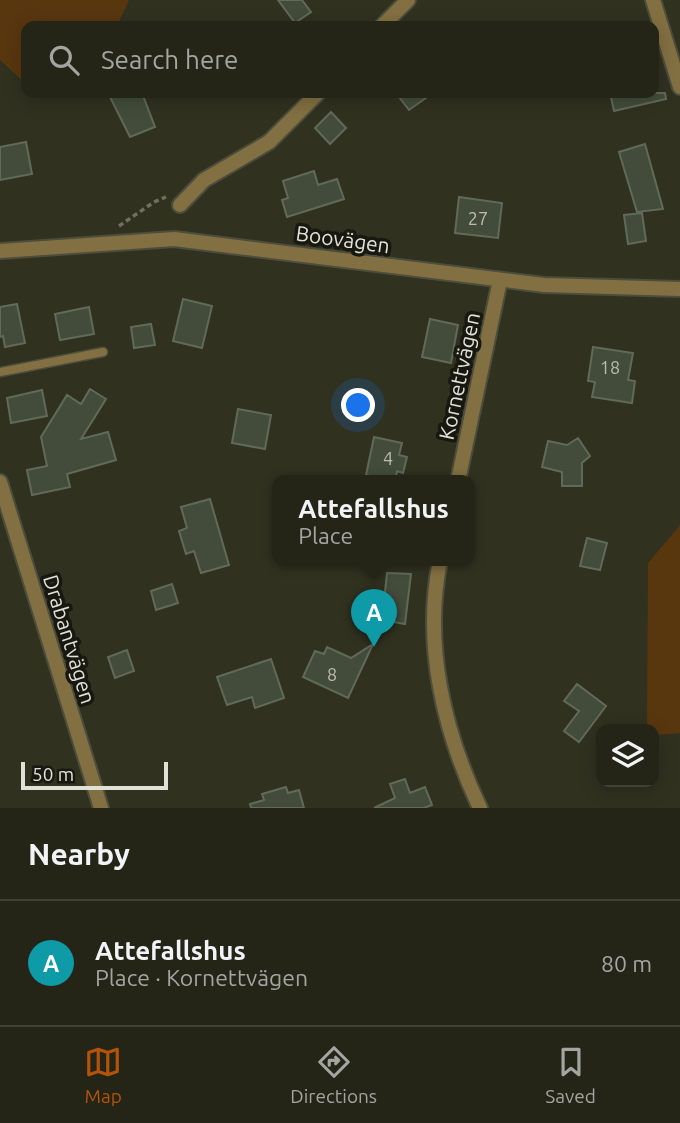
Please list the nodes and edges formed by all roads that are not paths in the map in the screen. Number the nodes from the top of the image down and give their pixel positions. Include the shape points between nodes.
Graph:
1 (408, 0) edge
2 (653, 0) edge
3 (387, 21) edge
4 (680, 87) edge
5 (313, 98) edge
6 (180, 205) road end
7 (0, 251) edge
8 (500, 280) junction
9 (680, 289) edge
10 (103, 352) dead end
11 (0, 372) edge
12 (458, 475) edge
13 (0, 482) edge
14 (439, 566) edge
15 (101, 808) edge
16 (480, 808) edge

1 - 3 street
2 - 4 street
5 - 6 street via 269,142 204,180
7 - 8 street, Boovägen via 174,239
8 - 9 street, Boovägen
8 - 12 street, Kornettvägen
10 - 11 lane
13 - 15 street, Drabantvägen
14 - 16 street via 435,604 440,689 454,742

